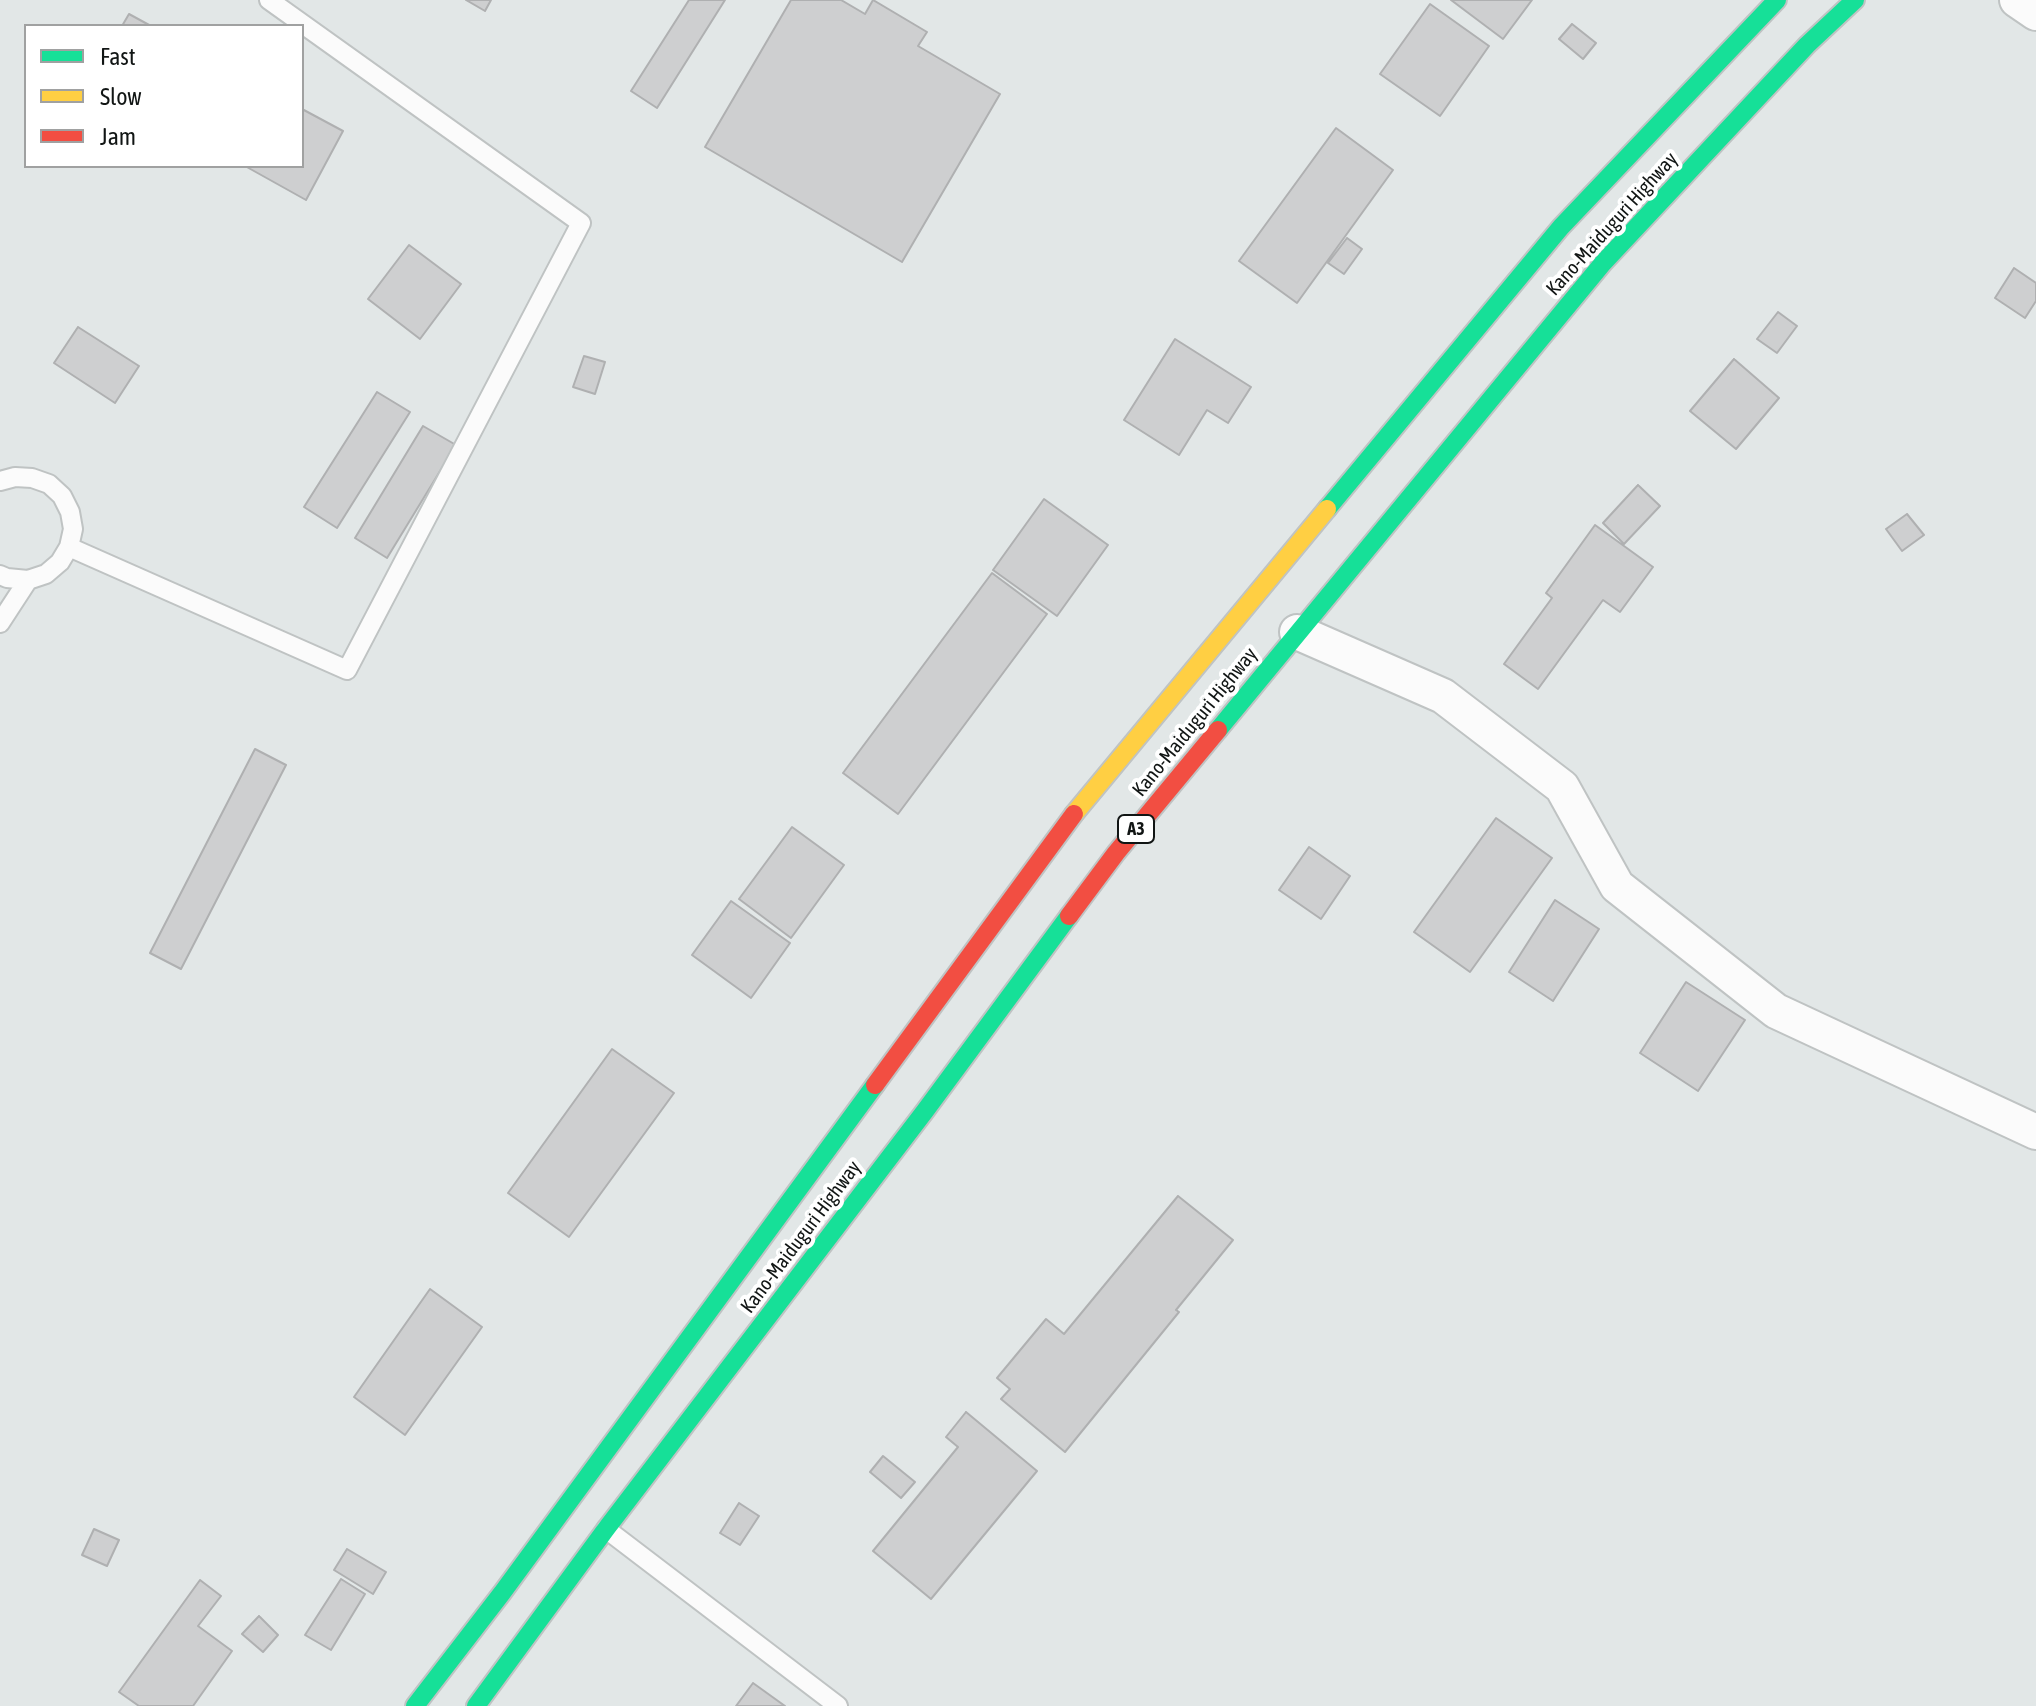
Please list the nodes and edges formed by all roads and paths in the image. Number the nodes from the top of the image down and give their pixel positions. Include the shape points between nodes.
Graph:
1 (269, 0) edge
2 (1777, 0) edge
3 (1855, 0) edge
4 (2017, 0) edge
5 (2036, 13) edge
6 (303, 24) edge
7 (304, 25) edge
8 (0, 481) edge
9 (69, 547) junction
10 (0, 575) edge
11 (28, 580) junction
12 (0, 623) edge
13 (1297, 632) junction
14 (2036, 1132) edge
15 (606, 1529) junction
16 (415, 1706) edge
17 (476, 1706) edge
18 (838, 1706) edge

1 - 6 lane
2 - 16 highway, Kano-Maiduguri Highway via 1561,227 1071,818
3 - 13 highway, Kano-Maiduguri Highway / A3 via 1603,263
4 - 5 street
7 - 9 lane via 581,223 347,670
8 - 9 lane via 32,478 62,496 72,521
9 - 11 lane via 46,574
10 - 11 lane
11 - 12 lane
13 - 14 street via 1443,696 1562,787 1617,886 1776,1011
13 - 15 highway, Kano-Maiduguri Highway / A3 via 1116,853
15 - 17 highway, Kano-Maiduguri Highway / A3
15 - 18 lane

